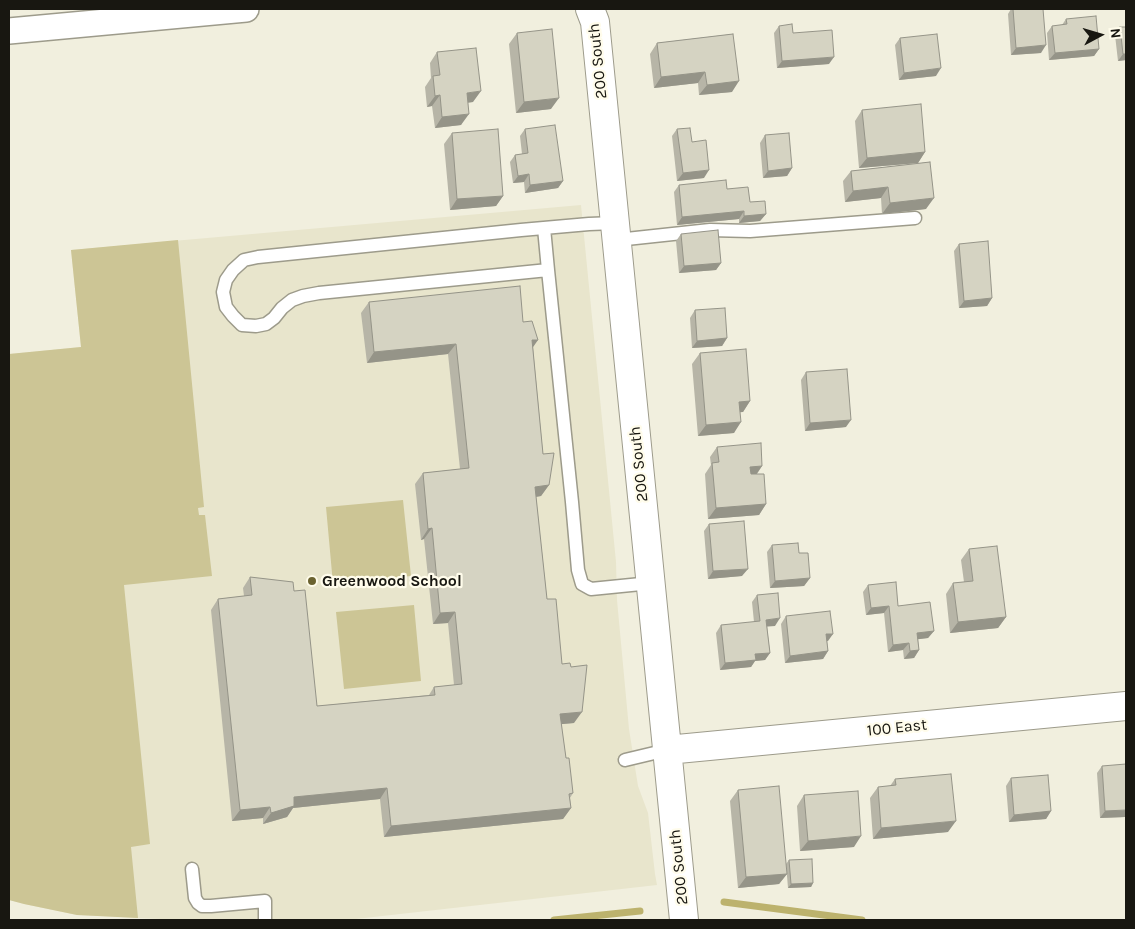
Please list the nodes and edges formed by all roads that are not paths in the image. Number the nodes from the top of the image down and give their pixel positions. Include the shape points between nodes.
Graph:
1 (246, 9) edge
2 (590, 9) edge
3 (9, 31) edge
4 (916, 218) edge
5 (544, 228) junction
6 (616, 231) junction
7 (548, 270) junction
8 (651, 583) junction
9 (1126, 706) edge
10 (667, 750) junction
11 (625, 760) dead end
12 (192, 869) dead end
13 (265, 920) edge
14 (684, 920) edge

1 - 3 street
2 - 6 street, 200 South via 595,22
4 - 6 lane via 750,231
5 - 6 lane via 589,224
5 - 7 lane
5 - 7 lane via 258,257 244,260 232,270 223,292 226,306 233,316 242,325 256,326 266,324 292,300 302,296
6 - 8 street, 200 South
7 - 8 lane via 582,584 591,589
8 - 10 street, 200 South
9 - 10 street, 100 East
10 - 11 lane
10 - 14 street, 200 South
12 - 13 lane via 195,898 202,906 265,901

